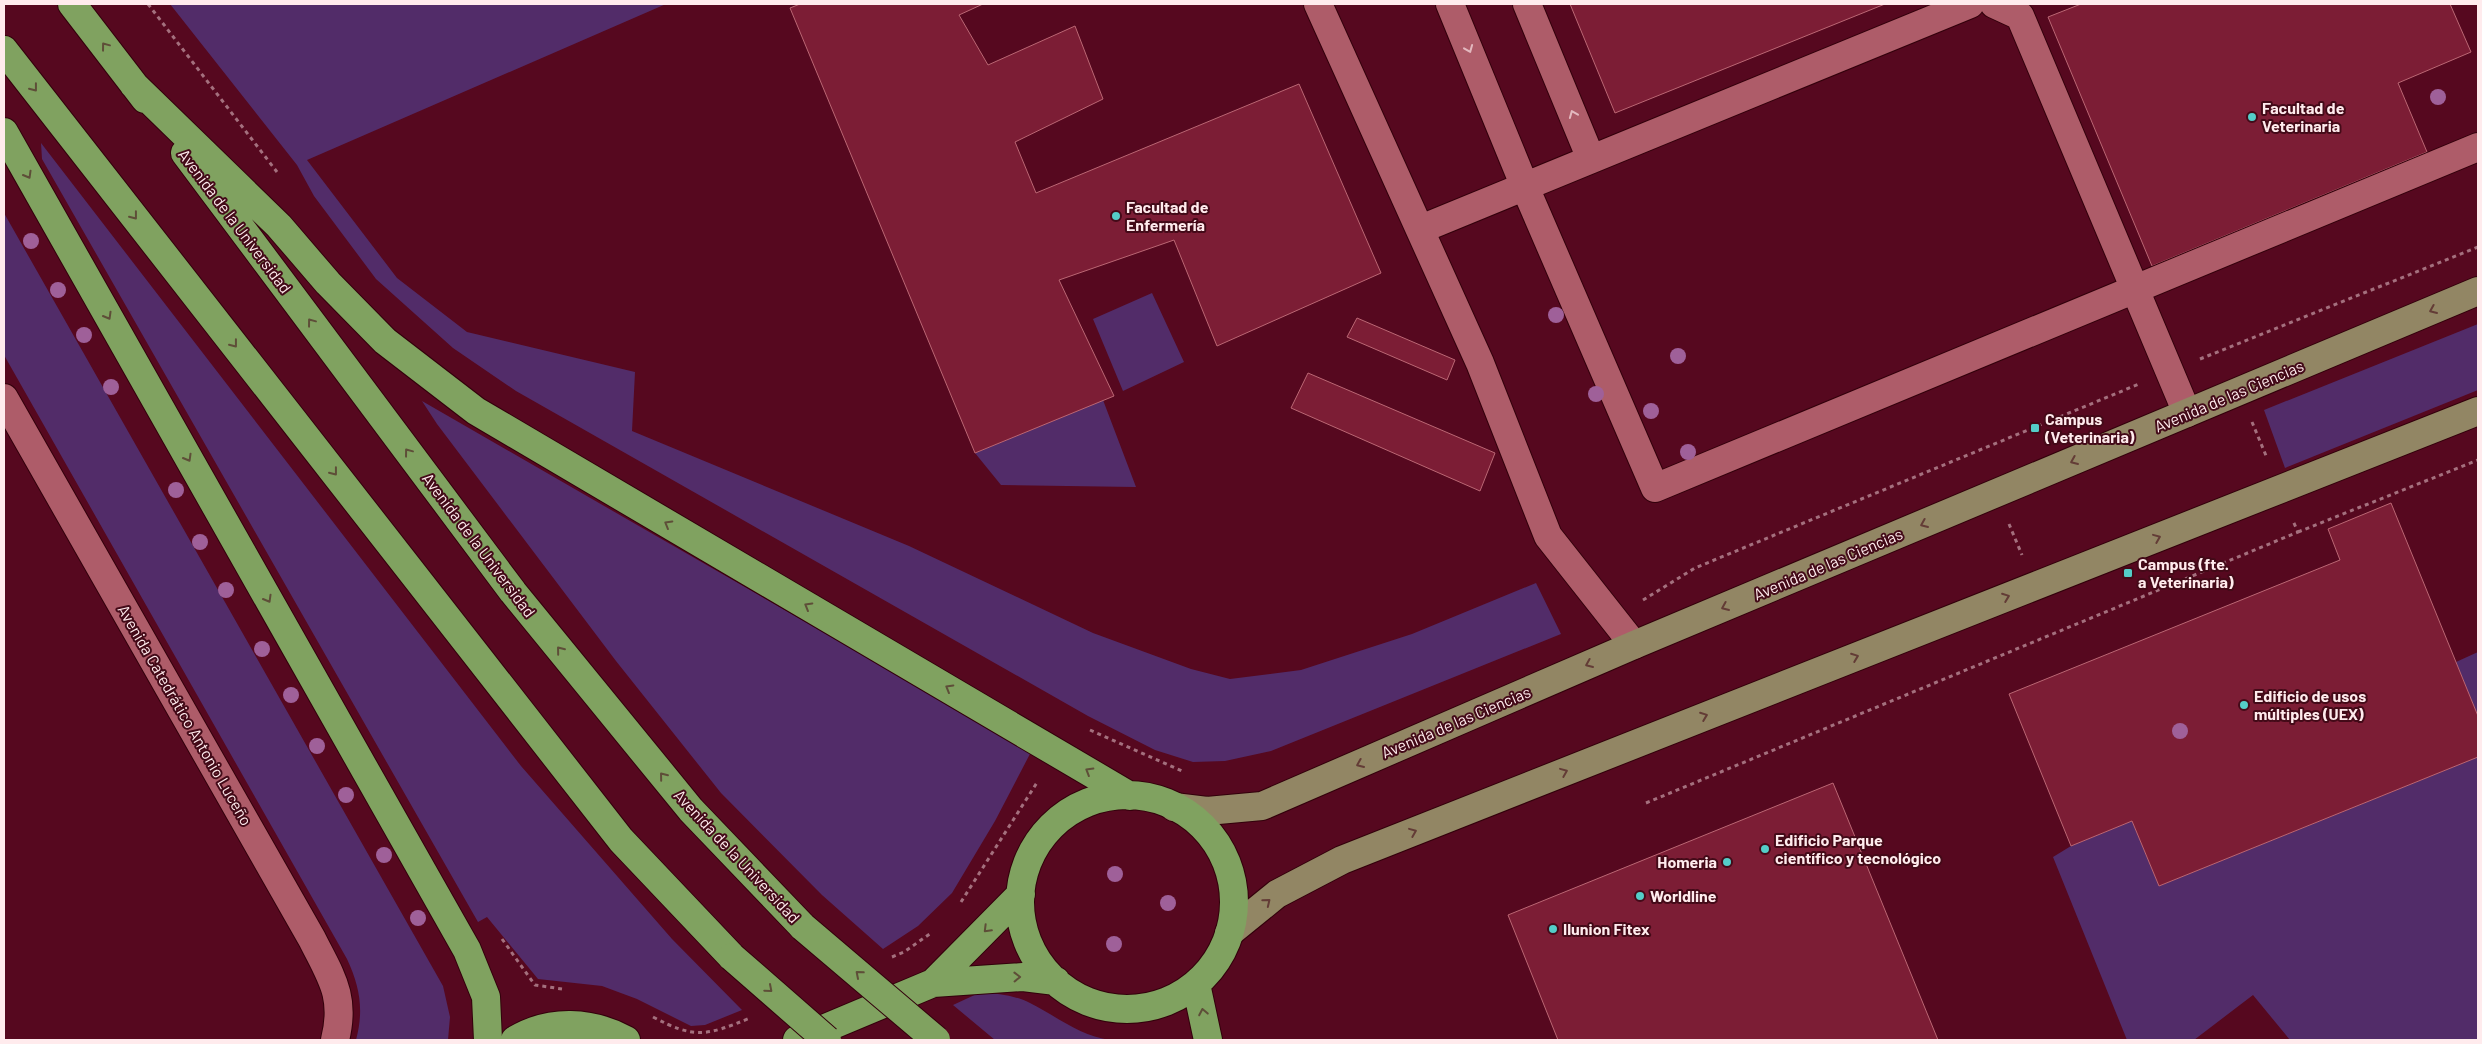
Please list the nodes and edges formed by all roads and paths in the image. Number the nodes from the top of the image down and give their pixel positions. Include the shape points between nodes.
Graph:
1 (72, 4) edge
2 (148, 4) edge
3 (1318, 4) edge
4 (1450, 4) edge
5 (1527, 4) edge
6 (1970, 4) edge
7 (1994, 4) edge
8 (4, 50) edge
9 (134, 85) junction
10 (4, 132) edge
11 (2478, 147) edge
12 (1591, 159) junction
13 (281, 178) dead end
14 (1525, 187) junction
15 (1420, 229) junction
16 (2478, 247) edge
17 (2135, 289) junction
18 (2478, 291) edge
19 (2170, 371) junction
20 (2239, 392) junction
21 (4, 398) edge
22 (2478, 411) edge
23 (2187, 413) junction
24 (2478, 460) edge
25 (2281, 489) junction
26 (1996, 493) junction
27 (2298, 532) junction
28 (2035, 586) junction
29 (1613, 619) junction
30 (1634, 645) junction
31 (1088, 729) dead end
32 (1185, 773) dead end
33 (1130, 796) junction
34 (1646, 803) dead end
35 (1174, 807) junction
36 (1021, 894) junction
37 (1229, 933) junction
38 (1056, 981) junction
39 (933, 983) junction
40 (1196, 984) junction
41 (623, 1038) edge
42 (335, 1040) edge
43 (488, 1040) edge
44 (515, 1040) edge
45 (797, 1040) edge
46 (828, 1040) edge
47 (936, 1040) edge
48 (1208, 1040) edge

9 -> 1 highway, Avenida de la Universidad
2 - 13 path
3 - 15 street
4 -> 14 street
12 -> 5 street
6 - 12 street
7 - 17 street via 2020,16
8 -> 46 highway, bridge via 622,840 732,957
33 -> 9 highway via 476,411 385,341 328,283 279,226
47 -> 9 highway, Avenida de la Universidad, bridge via 803,927 691,810 513,592
10 -> 43 highway via 467,950 486,997
11 - 17 street
12 - 14 street
14 - 15 street
14 - 17 street via 1654,488
15 - 29 street via 1480,363 1548,536
16 - 19 path
17 - 19 street
18 -> 20 main road, Avenida de las Ciencias
19 - 23 street
19 - 29 path via 1695,568
20 - 23 main road, Avenida de las Ciencias
20 - 25 path
21 - 42 street, Avenida Catedrático Antonio Luceño via 312,939 340,1003
22 - 25 main road
23 -> 26 main road, Avenida de las Ciencias
24 - 27 path
25 - 27 path
28 -> 25 main road
26 - 28 path
26 -> 30 main road, Avenida de las Ciencias
27 - 34 path
37 -> 28 main road via 1277,894 1342,860
29 - 30 street
30 -> 35 main road, Avenida de las Ciencias via 1262,806 1208,811
31 - 32 path
33 - 35 highway via 1153,799
33 - 36 highway via 1093,801 1053,825 1033,852
35 - 37 highway via 1204,829 1225,860 1234,902
36 - 38 highway via 1028,942
36 -> 39 highway
37 - 40 highway via 1216,961
39 -> 38 highway via 1023,977
38 - 40 highway via 1093,1003 1125,1009 1168,1001
39 - 45 highway
48 -> 40 highway
41 - 44 highway via 594,1027 571,1024 538,1030

